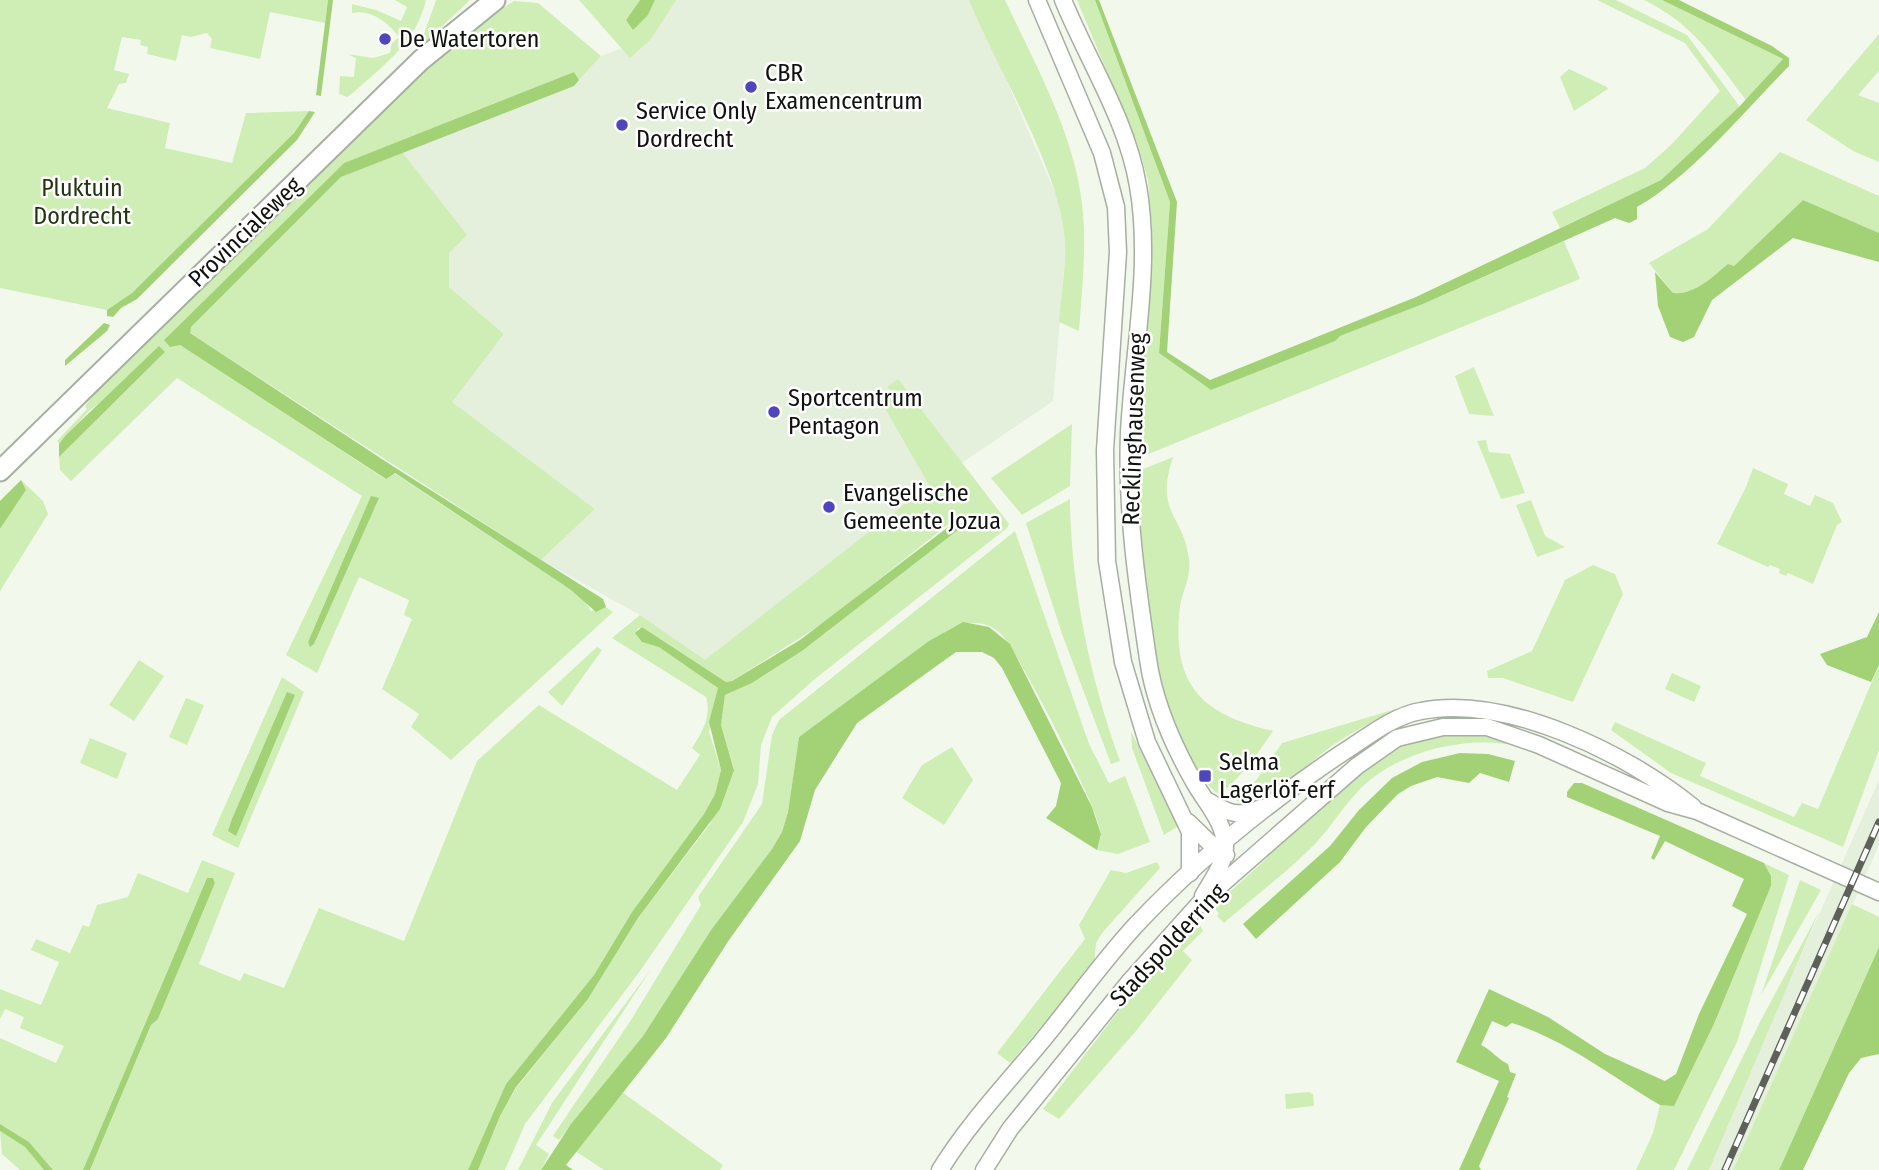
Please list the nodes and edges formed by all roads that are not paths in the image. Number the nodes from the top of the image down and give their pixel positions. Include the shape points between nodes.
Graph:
1 (495, 0) edge
2 (1037, 0) edge
3 (1063, 0) edge
4 (0, 471) edge
5 (1206, 799) junction
6 (1269, 804) junction
7 (1697, 811) junction
8 (1183, 818) junction
9 (1222, 850) junction
10 (1254, 857) junction
11 (1189, 873) junction
12 (1879, 892) edge
13 (1199, 904) junction
14 (940, 1170) edge
15 (984, 1170) edge

1 - 4 main road, Provincialeweg via 421,60
2 - 8 street, Recklinghausenweg via 1102,153 1116,207 1118,252 1105,450 1107,561 1123,662 1147,742
3 - 5 street, Recklinghausenweg via 1120,124 1138,185 1143,245 1129,434 1130,532 1148,664 1162,715
5 - 6 street, Stadspolderring via 1239,815
5 - 9 street, Recklinghausenweg
6 - 7 street, Stadspolderring via 1387,724 1418,711 1458,706 1499,711 1569,734 1674,792
6 - 9 street, Stadspolderring
7 - 10 street, Stadspolderring via 1487,727 1443,727 1397,738 1357,766
7 - 12 street, Stadspolderring
8 - 9 street, Recklinghausenweg
8 - 11 street, Recklinghausenweg via 1190,832
9 - 10 street
9 - 11 street, Stadspolderring
9 - 13 street
10 - 13 street, Stadspolderring
11 - 14 street, Stadspolderring via 1093,976 982,1111
13 - 15 street, Stadspolderring via 1130,981

